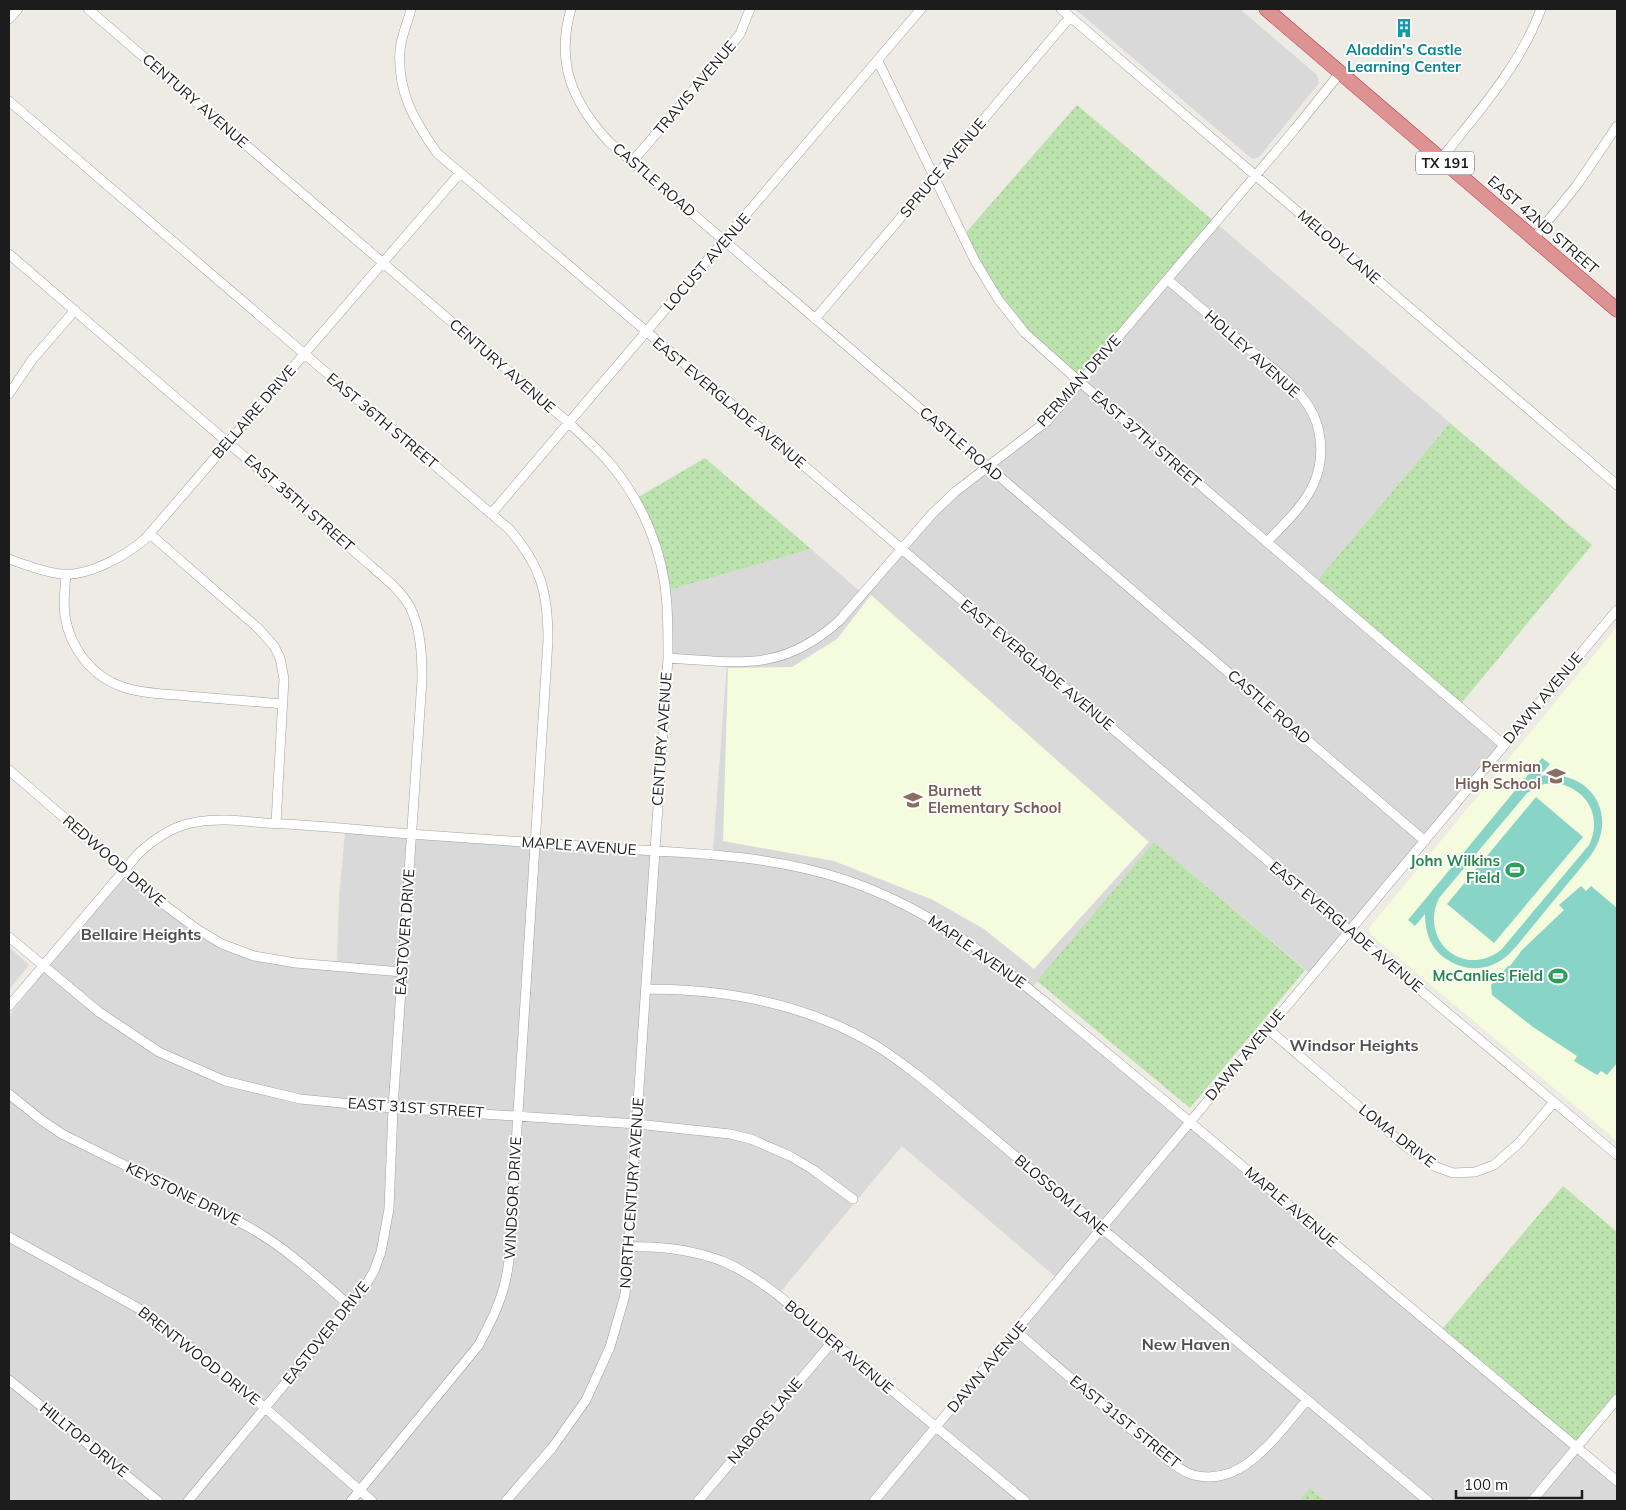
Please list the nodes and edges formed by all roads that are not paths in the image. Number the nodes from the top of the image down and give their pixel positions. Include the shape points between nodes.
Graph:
1 (18, 9) edge
2 (88, 9) edge
3 (411, 9) edge
4 (571, 9) edge
5 (750, 9) edge
6 (922, 9) edge
7 (1061, 9) edge
8 (1266, 9) edge
9 (1541, 9) edge
10 (1070, 17) junction
11 (9, 19) edge
12 (878, 61) junction
13 (1340, 73) junction
14 (9, 101) edge
15 (1617, 126) edge
16 (1441, 159) junction
17 (632, 162) junction
18 (460, 173) junction
19 (1256, 176) junction
20 (935, 178) junction
21 (1534, 238) junction
22 (724, 241) junction
23 (9, 254) edge
24 (382, 263) junction
25 (1168, 280) junction
26 (75, 310) junction
27 (1617, 310) edge
28 (815, 319) junction
29 (646, 332) junction
30 (304, 354) junction
31 (1081, 383) junction
32 (9, 394) edge
33 (569, 423) junction
34 (229, 442) junction
35 (988, 467) junction
36 (1617, 486) edge
37 (491, 514) junction
38 (150, 534) junction
39 (1267, 542) junction
40 (902, 550) junction
41 (9, 559) edge
42 (66, 574) junction
43 (1617, 610) edge
44 (668, 658) junction
45 (283, 704) junction
46 (1504, 745) junction
47 (9, 770) edge
48 (276, 823) junction
49 (411, 834) junction
50 (1425, 841) junction
51 (535, 843) junction
52 (655, 850) junction
53 (124, 869) junction
54 (1350, 931) junction
55 (9, 936) edge
56 (43, 966) junction
57 (402, 972) junction
58 (646, 989) junction
59 (9, 1006) edge
60 (1268, 1029) junction
61 (9, 1094) edge
62 (1554, 1102) junction
63 (393, 1108) junction
64 (518, 1116) junction
65 (1190, 1121) junction
66 (637, 1124) junction
67 (1617, 1155) edge
68 (853, 1199) dead end
69 (1102, 1229) junction
70 (9, 1237) edge
71 (629, 1247) junction
72 (350, 1306) junction
73 (1016, 1331) junction
74 (832, 1341) junction
75 (9, 1380) edge
76 (1617, 1399) edge
77 (1307, 1400) junction
78 (265, 1408) junction
79 (936, 1427) junction
80 (1577, 1448) junction
81 (1617, 1481) edge
82 (359, 1491) junction
83 (158, 1501) edge
84 (188, 1501) edge
85 (350, 1501) edge
86 (372, 1501) edge
87 (506, 1501) edge
88 (698, 1501) edge
89 (874, 1501) edge
90 (1024, 1501) edge
91 (1428, 1501) edge
92 (1532, 1501) edge

1 - 11 street
2 - 24 street, CENTURY AVENUE
3 - 18 street, EAST EVERGLADE AVENUE via 400,49 407,105 437,153
4 - 17 street, CASTLE ROAD via 565,56 573,88 596,127
5 - 17 street, TRAVIS AVENUE via 740,34 730,47
6 - 12 street, LOCUST AVENUE
7 - 10 street, MELODY LANE
8 - 13 highway, EAST 42ND STREET / TX 191
9 - 16 street via 1509,73
10 - 19 street, MELODY LANE
10 - 20 street, SPRUCE AVENUE
12 - 20 street, EAST 37TH STREET
12 - 22 street, LOCUST AVENUE
13 - 16 highway, EAST 42ND STREET / TX 191
13 - 19 street, PERMIAN DRIVE
14 - 30 street, EAST 36TH STREET
15 - 21 street via 1578,185
16 - 21 highway, EAST 42ND STREET / TX 191
17 - 22 street, CASTLE ROAD
18 - 24 street, BELLAIRE DRIVE
18 - 29 street, EAST EVERGLADE AVENUE
19 - 25 street, PERMIAN DRIVE
19 - 36 street, MELODY LANE
20 - 28 street, SPRUCE AVENUE
20 - 31 street, EAST 37TH STREET via 998,300 1025,333
21 - 27 highway, EAST 42ND STREET / TX 191
22 - 28 street, CASTLE ROAD
22 - 29 street, LOCUST AVENUE
23 - 26 street, EAST 35TH STREET
24 - 30 street, BELLAIRE DRIVE
24 - 33 street, CENTURY AVENUE
25 - 31 street, PERMIAN DRIVE
25 - 39 street, HOLLEY AVENUE via 1289,384 1308,406 1317,424 1321,447 1314,483 1298,508
26 - 32 street via 32,360
26 - 34 street, EAST 35TH STREET
28 - 35 street, CASTLE ROAD
29 - 33 street, LOCUST AVENUE
29 - 40 street, EAST EVERGLADE AVENUE
30 - 34 street, BELLAIRE DRIVE
30 - 37 street, EAST 36TH STREET
31 - 35 street, PERMIAN DRIVE via 1047,421
31 - 39 street, EAST 37TH STREET
33 - 37 street, LOCUST AVENUE
33 - 44 street, CENTURY AVENUE via 621,477 652,532 666,591
34 - 38 street, BELLAIRE DRIVE
34 - 49 street, EAST 35TH STREET via 393,586 410,608 420,640 422,680
35 - 40 street, PERMIAN DRIVE via 932,514
35 - 50 street, CASTLE ROAD
37 - 51 street, EAST 36TH STREET via 530,556 546,601 548,640
38 - 42 street, BELLAIRE DRIVE via 130,552 111,562
38 - 45 street via 268,639 282,668
39 - 46 street, EAST 37TH STREET
40 - 44 street, PERMIAN DRIVE via 839,621 803,648 782,657 760,661
40 - 54 street, EAST EVERGLADE AVENUE
41 - 42 street, BELLAIRE DRIVE
42 - 45 street via 65,615 72,639 88,664 103,678 134,690
43 - 46 street, DAWN AVENUE
44 - 52 street, CENTURY AVENUE
45 - 48 street
46 - 50 street, DAWN AVENUE
47 - 53 street, REDWOOD DRIVE
48 - 49 street, MAPLE AVENUE
48 - 53 street, MAPLE AVENUE via 219,820 189,823 159,836
49 - 51 street, MAPLE AVENUE
49 - 57 street, EASTOVER DRIVE
50 - 54 street, DAWN AVENUE
51 - 52 street, MAPLE AVENUE
51 - 64 street, WINDSOR DRIVE
52 - 58 street, NORTH CENTURY AVENUE
52 - 65 street, MAPLE AVENUE via 741,858 809,870 895,900 951,930 987,955
53 - 56 street, MAPLE AVENUE
53 - 57 street, REDWOOD DRIVE via 182,919 233,949 296,963
54 - 60 street, DAWN AVENUE
54 - 62 street, EAST EVERGLADE AVENUE
55 - 56 street, EAST 31ST STREET
56 - 59 street, MAPLE AVENUE
56 - 63 street, EAST 31ST STREET via 99,1012 159,1052 225,1081 300,1099
57 - 63 street, EASTOVER DRIVE
58 - 66 street, NORTH CENTURY AVENUE
58 - 69 street, BLOSSOM LANE via 691,990 748,997 800,1010 849,1031 919,1076
60 - 62 street, LOMA DRIVE via 1404,1145 1434,1166 1454,1174 1475,1172 1494,1164 1519,1143
60 - 65 street, DAWN AVENUE
61 - 72 street, KEYSTONE DRIVE via 62,1134 267,1237
62 - 67 street, EAST EVERGLADE AVENUE
63 - 64 street, EAST 31ST STREET
63 - 72 street, EASTOVER DRIVE via 386,1232 374,1270
64 - 66 street, EAST 31ST STREET
64 - 82 street, WINDSOR DRIVE via 511,1253 505,1286 494,1317 478,1346
65 - 69 street, DAWN AVENUE
65 - 80 street, MAPLE AVENUE
66 - 68 street, EAST 31ST STREET via 718,1132 751,1139 790,1156
66 - 71 street, NORTH CENTURY AVENUE
69 - 73 street, DAWN AVENUE
69 - 77 street, BLOSSOM LANE
70 - 78 street, BRENTWOOD DRIVE via 138,1308
71 - 74 street, BOULDER AVENUE via 666,1248 705,1256 738,1269 762,1284
71 - 87 street, NORTH CENTURY AVENUE via 625,1295 610,1347 586,1400 552,1448
72 - 78 street, EASTOVER DRIVE
73 - 77 street, EAST 31ST STREET via 1140,1437 1192,1474 1223,1475 1242,1467 1265,1448
73 - 79 street, DAWN AVENUE
74 - 79 street, BOULDER AVENUE
74 - 88 street, NABORS LANE
75 - 83 street, HILLTOP DRIVE
76 - 80 street
77 - 91 street, BLOSSOM LANE
78 - 82 street, BRENTWOOD DRIVE
78 - 84 street, EASTOVER DRIVE
79 - 89 street, DAWN AVENUE
79 - 90 street, BOULDER AVENUE
80 - 81 street, MAPLE AVENUE
80 - 92 street
82 - 85 street, WINDSOR DRIVE
82 - 86 street, BRENTWOOD DRIVE

